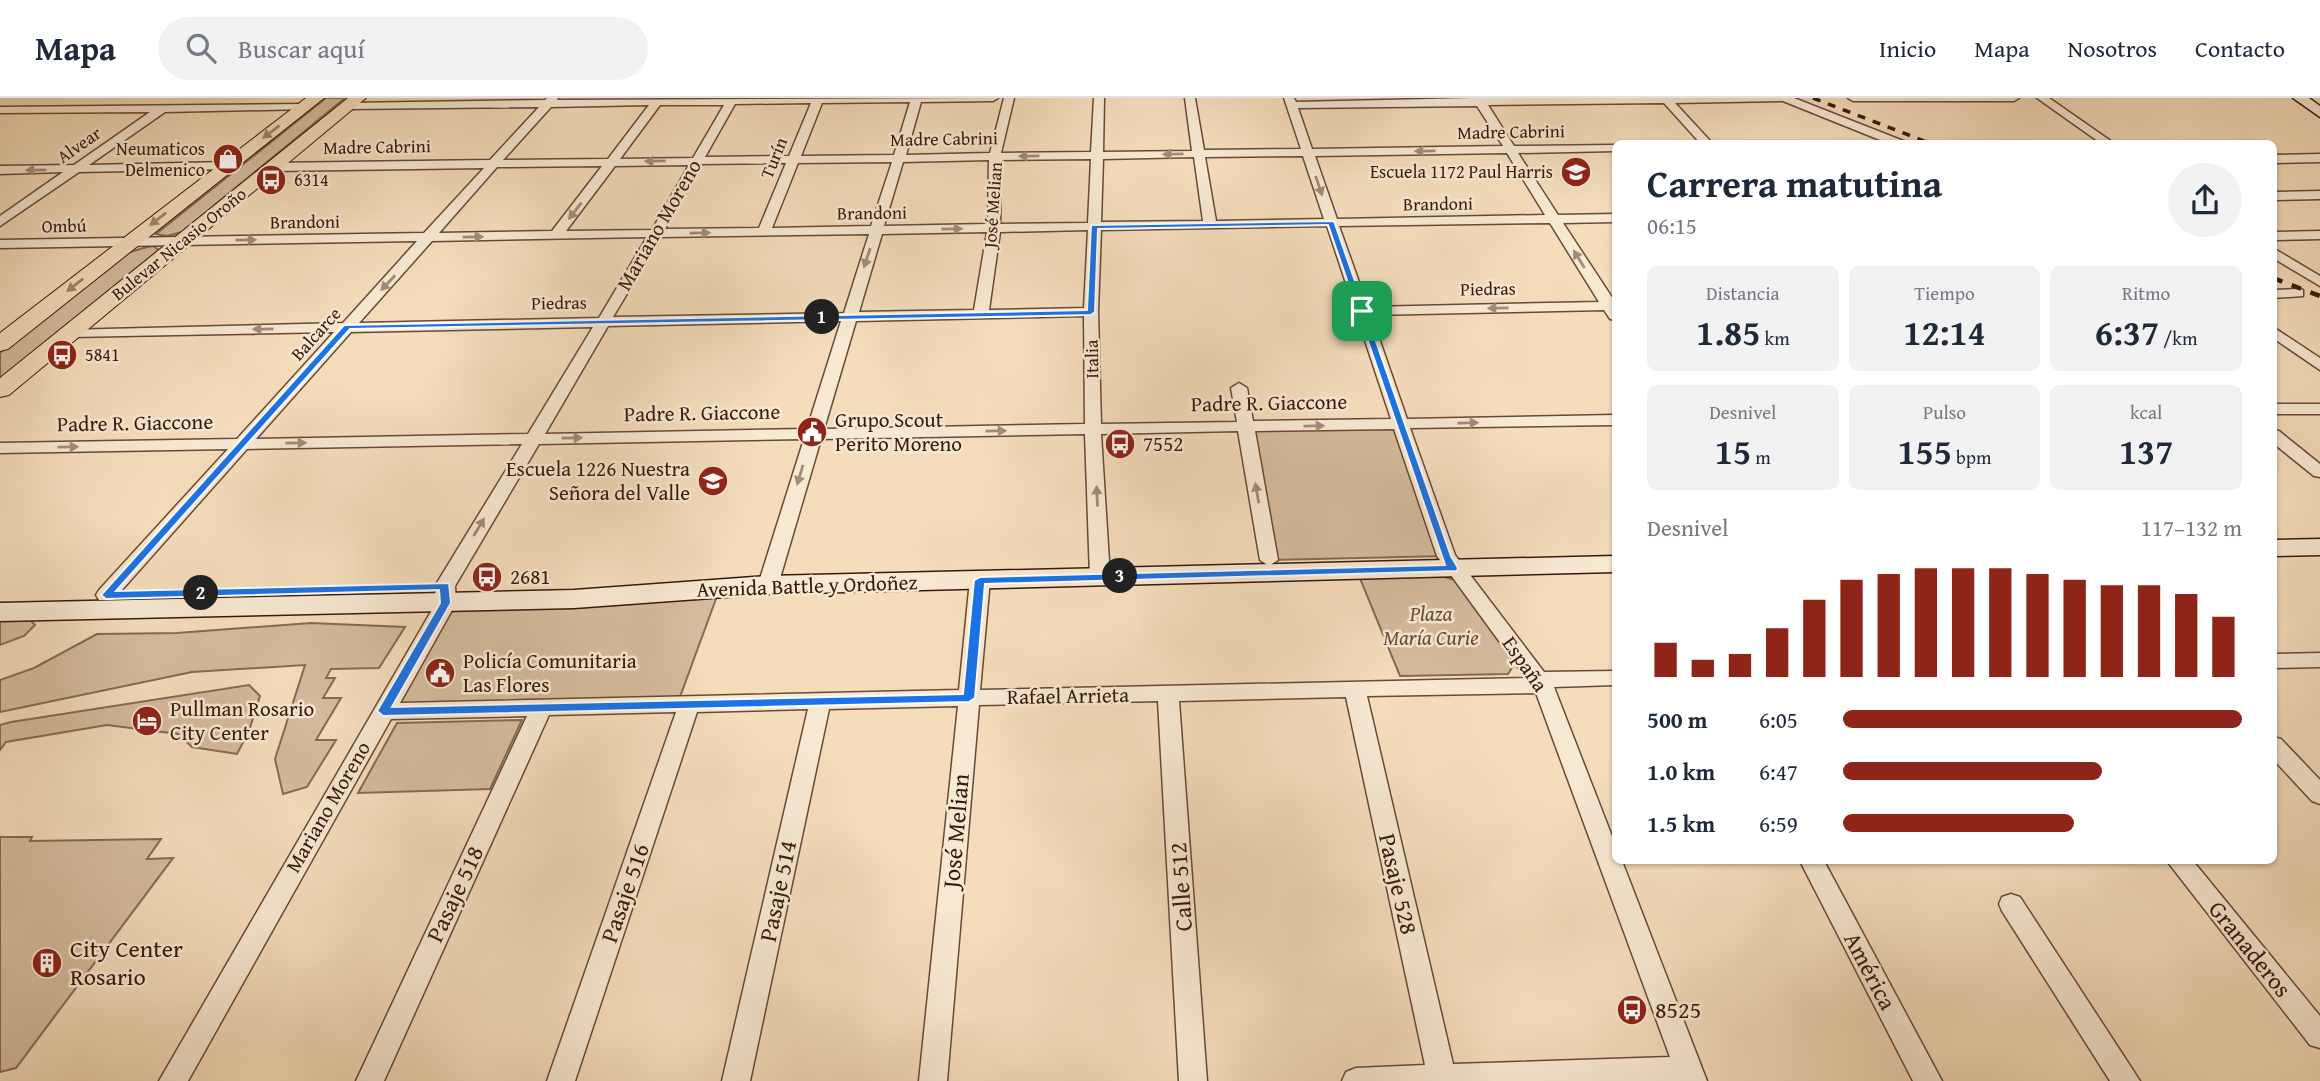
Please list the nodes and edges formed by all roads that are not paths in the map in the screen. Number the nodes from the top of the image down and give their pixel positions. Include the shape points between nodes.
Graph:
1 (179, 98) edge
2 (993, 98) edge
3 (1009, 98) edge
4 (1099, 98) edge
5 (1190, 98) edge
6 (1785, 98) edge
7 (2014, 98) edge
8 (2042, 98) edge
9 (2300, 98) edge
10 (732, 99) edge
11 (818, 99) edge
12 (916, 99) edge
13 (1666, 99) edge
14 (1854, 99) edge
15 (659, 100) edge
16 (1479, 100) edge
17 (550, 101) edge
18 (310, 102) edge
19 (353, 102) edge
20 (1290, 102) edge
21 (163, 108) junction
22 (0, 110) edge
23 (2320, 113) edge
24 (1704, 140) edge
25 (1894, 140) edge
26 (2104, 140) edge
27 (1612, 148) edge
28 (1510, 149) junction
29 (1307, 152) junction
30 (1200, 153) junction
31 (1098, 155) junction
32 (995, 156) junction
33 (899, 158) junction
34 (2320, 158) edge
35 (792, 159) junction
36 (2277, 159) edge
37 (696, 160) junction
38 (613, 162) junction
39 (497, 163) junction
40 (227, 166) junction
41 (274, 167) junction
42 (75, 169) junction
43 (0, 170) edge
44 (2320, 195) edge
45 (2277, 196) edge
46 (1612, 218) edge
47 (1554, 219) junction
48 (0, 222) edge
49 (1331, 223) junction
50 (1210, 225) junction
51 (1094, 227) junction
52 (994, 228) junction
53 (876, 230) junction
54 (764, 232) junction
55 (656, 234) junction
56 (556, 235) junction
57 (2277, 236) edge
58 (2320, 236) edge
59 (430, 237) junction
60 (181, 241) junction
61 (128, 242) junction
62 (0, 244) edge
63 (2277, 255) edge
64 (2319, 282) edge
65 (2277, 293) edge
66 (2298, 293) dead end
67 (1612, 308) edge
68 (1612, 310) edge
69 (1362, 311) junction
70 (1091, 312) junction
71 (981, 314) junction
72 (848, 316) junction
73 (603, 321) junction
74 (348, 327) junction
75 (70, 333) junction
76 (2277, 334) edge
77 (0, 344) edge
78 (2320, 365) edge
79 (1239, 388) dead end
80 (0, 390) edge
81 (2277, 409) edge
82 (2320, 409) edge
83 (1612, 420) edge
84 (1400, 424) junction
85 (1246, 427) junction
86 (1093, 429) junction
87 (813, 434) junction
88 (2277, 438) edge
89 (531, 439) junction
90 (243, 444) junction
91 (0, 448) edge
92 (2320, 472) edge
93 (2320, 534) edge
94 (2277, 535) edge
95 (2320, 547) edge
96 (2277, 548) edge
97 (1612, 552) edge
98 (1269, 560) junction
99 (1449, 562) junction
100 (1612, 564) edge
101 (1100, 571) junction
102 (769, 579) junction
103 (980, 580) junction
104 (445, 594) junction
105 (106, 595) junction
106 (0, 598) edge
107 (0, 612) edge
108 (2320, 660) edge
109 (2277, 661) edge
110 (1612, 678) edge
111 (1540, 682) junction
112 (1355, 689) junction
113 (1168, 693) junction
114 (969, 698) junction
115 (820, 701) junction
116 (689, 704) junction
117 (541, 708) junction
118 (383, 711) junction
119 (2277, 749) edge
120 (2320, 795) edge
121 (1814, 864) edge
122 (2181, 864) edge
123 (2011, 904) dead end
124 (2320, 1036) edge
125 (1691, 1075) edge
126 (1442, 1078) junction
127 (173, 1081) edge
128 (370, 1081) edge
129 (561, 1081) edge
130 (736, 1081) edge
131 (933, 1081) edge
132 (1193, 1081) edge
133 (1356, 1081) edge
134 (1928, 1081) edge
135 (2126, 1081) edge

1 - 21 street, Alvear
2 - 12 street
3 - 32 street, José Melian
4 - 31 street, Italia
5 - 30 street
6 - 13 street
6 - 25 street
7 - 14 street
8 - 26 street
9 - 23 main road
10 - 11 street
10 - 15 street
10 - 37 street, Mariano Moreno
11 - 12 street
11 - 35 street, Turín
12 - 33 street
13 - 16 street
13 - 24 street
15 - 17 street
15 - 38 street
16 - 20 street
16 - 28 street
17 - 19 street
17 - 39 street, Balcarce
18 - 21 street
18 -> 40 main road, Bulevar Nicasio Oroño
19 - 41 main road, Bulevar Nicasio Oroño
20 - 29 street, España
21 - 22 street
21 - 42 street, Alvear
27 - 28 street, Madre Cabrini
28 -> 29 street, Madre Cabrini
28 - 47 street
29 - 30 street, Madre Cabrini
29 -> 49 street, España
30 -> 31 street, Madre Cabrini
30 - 50 street
31 -> 32 street, Madre Cabrini
31 - 51 street, Italia
32 - 33 street, Madre Cabrini
32 - 52 street, José Melian
33 - 35 street, Madre Cabrini
33 - 53 street
34 - 36 street
35 - 37 street, Madre Cabrini
35 - 54 street, Turín
37 -> 38 street, Madre Cabrini
37 - 55 street, Mariano Moreno
38 - 39 street, Madre Cabrini
38 -> 56 street
39 - 41 street, Madre Cabrini
39 - 59 street, Balcarce
40 - 42 street
40 -> 61 main road, Bulevar Nicasio Oroño
41 - 60 main road, Bulevar Nicasio Oroño
42 -> 43 street
42 - 48 street, Alvear
44 - 45 street
46 - 47 street, Brandoni
47 - 49 street, Brandoni
67 -> 47 street
49 - 50 street, Brandoni
49 - 69 street, España
50 - 51 street, Brandoni
51 - 52 street, Brandoni
51 - 70 street, Italia
53 -> 52 street, Brandoni
52 - 71 street, José Melian
53 - 54 street, Brandoni
53 -> 72 street
55 -> 54 street, Brandoni
55 - 56 street, Brandoni
55 - 73 street, Mariano Moreno
59 -> 56 street, Brandoni
57 - 58 street
60 -> 59 street, Brandoni
59 -> 74 street, Balcarce
60 - 61 street, Brandoni
60 - 75 main road, Bulevar Nicasio Oroño
61 - 62 street, Ombú
61 -> 77 main road, Bulevar Nicasio Oroño
63 - 64 street
65 - 66 street
68 -> 69 street, Piedras
69 - 84 street, España
70 - 71 street, Piedras
70 - 86 street, Italia
71 - 72 street, Piedras
72 - 73 street, Piedras
72 - 87 street
73 - 74 street, Piedras
73 - 89 street, Mariano Moreno
74 -> 75 street, Piedras
74 - 90 street, Balcarce
75 - 80 main road, Bulevar Nicasio Oroño
76 - 78 street
79 - 85 street
81 - 82 street
84 -> 83 street, Padre R. Giaccone
85 -> 84 street, Padre R. Giaccone
84 - 99 street, España
85 - 86 street, Padre R. Giaccone
98 -> 85 street
87 -> 86 street, Padre R. Giaccone
101 -> 86 street, Italia
89 -> 87 street, Padre R. Giaccone
87 -> 102 street
88 - 92 street
90 -> 89 street, Padre R. Giaccone
104 -> 89 street, Mariano Moreno
91 -> 90 street, Padre R. Giaccone
90 - 105 street, Balcarce
93 - 94 main road
95 - 96 main road
97 - 99 main road, Avenida Battle y Ordoñez
98 - 99 main road, Avenida Battle y Ordoñez
98 - 101 main road, Avenida Battle y Ordoñez
99 - 100 main road, Avenida Battle y Ordoñez
99 - 101 main road, Avenida Battle y Ordoñez
99 - 111 street, España
101 - 102 main road, Avenida Battle y Ordoñez
101 - 103 main road, Avenida Battle y Ordoñez
102 - 103 main road, Avenida Battle y Ordoñez
102 - 104 main road, Avenida Battle y Ordoñez via 574,599
103 - 114 street, José Melian
104 - 105 main road, Avenida Battle y Ordoñez
104 - 107 main road, Avenida Battle y Ordoñez
104 - 118 street, Mariano Moreno
105 - 106 main road, Avenida Battle y Ordoñez
108 - 109 street
110 - 111 street, Rafael Arrieta
111 - 112 street, Rafael Arrieta
111 - 125 street, España
112 - 113 street, Rafael Arrieta
112 - 126 street, Pasaje 528
113 - 114 street, Rafael Arrieta
113 - 132 street, Calle 512
114 - 115 street, Rafael Arrieta
114 - 131 street, José Melian
115 - 116 street, Rafael Arrieta
115 - 130 street, Pasaje 514
116 - 117 street, Rafael Arrieta
116 - 129 street, Pasaje 516
117 - 118 street, Rafael Arrieta
117 - 128 street, Pasaje 518
118 - 127 street, Mariano Moreno
119 - 120 street
121 - 134 street, América
122 - 124 street, Granaderos
123 - 135 street
125 - 126 street
126 - 133 street

